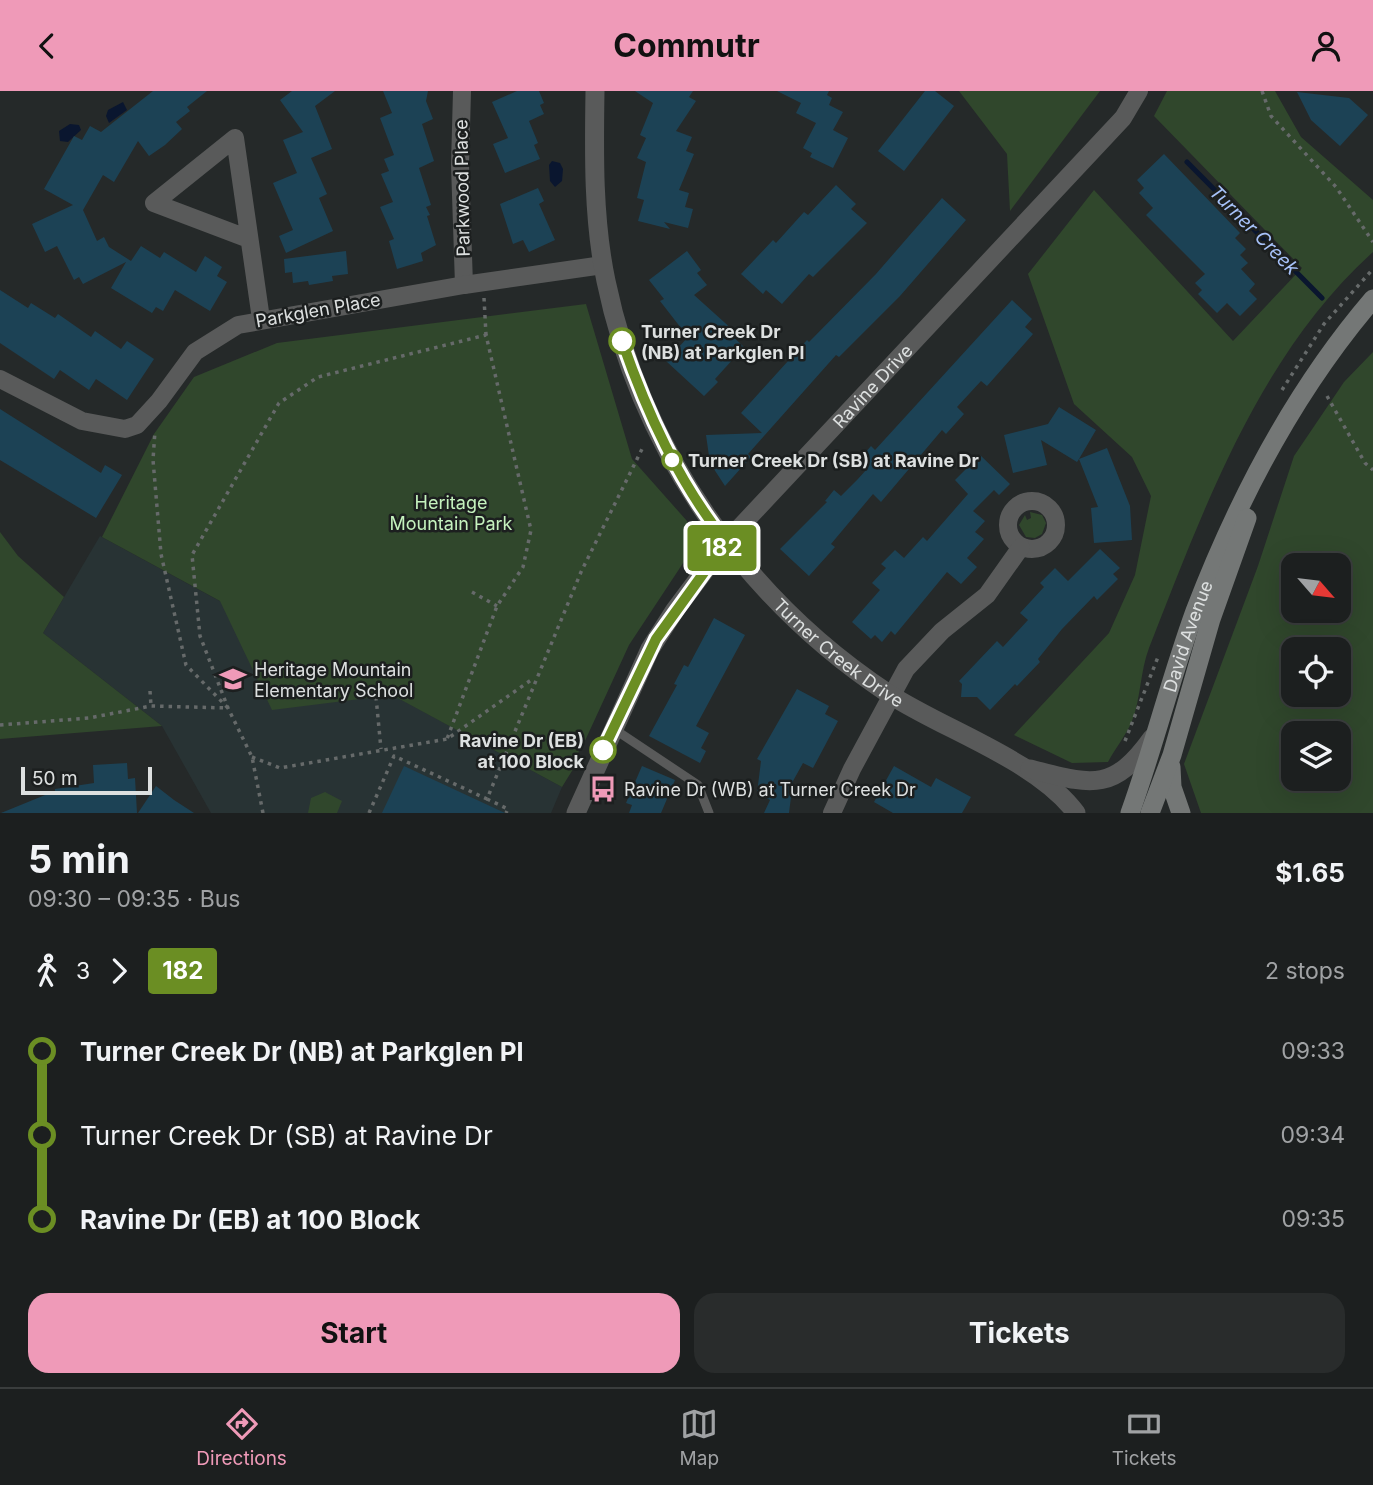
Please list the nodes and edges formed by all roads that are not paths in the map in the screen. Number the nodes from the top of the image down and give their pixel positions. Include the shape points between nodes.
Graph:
1 (462, 91) edge
2 (595, 91) edge
3 (1139, 91) edge
4 (249, 239) junction
5 (603, 265) junction
6 (464, 285) junction
7 (1373, 299) edge
8 (261, 319) junction
9 (0, 379) edge
10 (1263, 467) junction
11 (726, 542) junction
12 (1021, 547) dead end
13 (891, 695) junction
14 (613, 728) junction
15 (1159, 729) junction
16 (1172, 755) junction
17 (1023, 768) junction
18 (576, 813) edge
19 (709, 813) edge
20 (832, 813) edge
21 (1076, 813) edge
22 (1130, 813) edge
23 (1150, 813) edge
24 (1181, 813) edge

1 - 6 street, Parkwood Place
2 - 5 street, Turner Creek Drive via 595,180
3 - 11 street, Ravine Drive via 1123,118
4 - 4 street via 154,203 235,138
4 - 8 street
5 - 6 street, Parkglen Place
5 - 11 street, Turner Creek Drive via 622,341 654,425 684,482
6 - 8 street, Parkglen Place
7 - 10 main road, David Avenue via 1312,378
8 - 9 street, Parkglen Place via 238,325 195,352 159,401 137,425 125,429 82,421
10 - 15 main road, David Avenue via 1234,517 1194,614
10 - 16 main road, David Avenue via 1211,619
11 - 13 street, Turner Creek Drive via 809,632
11 - 14 street, Ravine Drive via 662,629
12 - 13 street via 987,595 942,631 906,669
13 - 17 street, Turner Creek Drive
13 - 20 street
14 - 18 street, Ravine Drive
14 - 19 lane via 698,785
15 - 17 street via 1134,763 1089,783
15 - 22 main road, David Avenue
16 - 23 main road, David Avenue
16 - 24 main road via 1172,787
17 - 21 street

